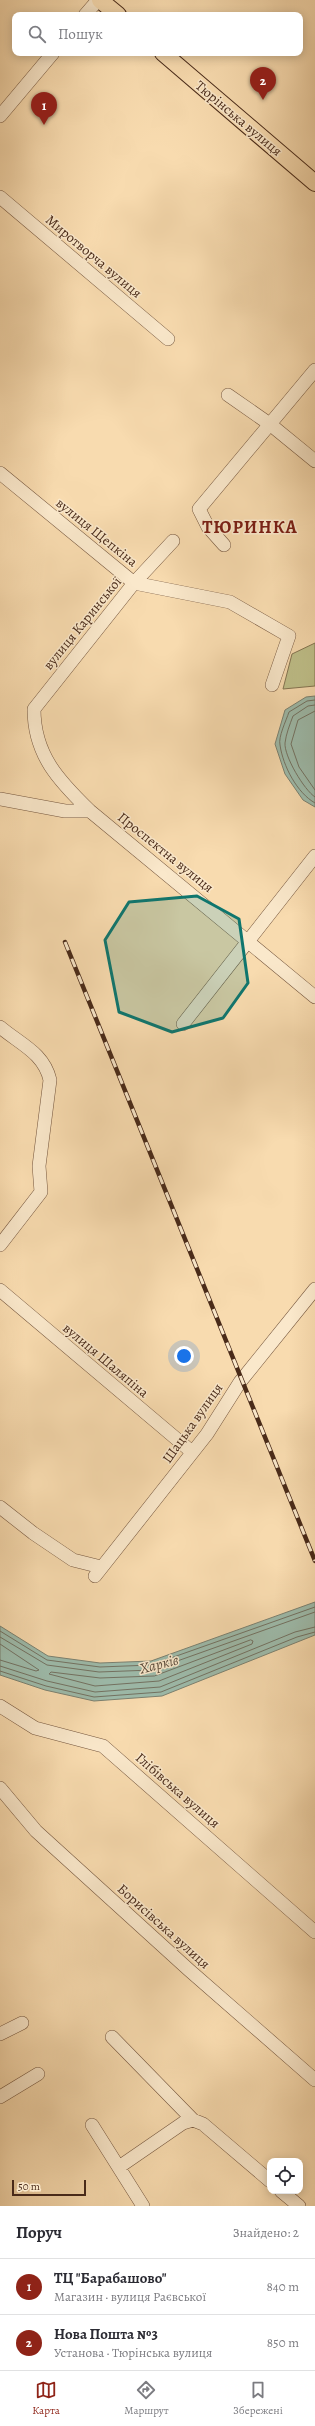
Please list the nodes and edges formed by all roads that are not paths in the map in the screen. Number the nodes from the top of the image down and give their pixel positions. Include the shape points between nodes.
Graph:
1 (99, 0) edge
2 (88, 12) edge
3 (114, 12) edge
4 (50, 56) edge
5 (167, 56) edge
6 (0, 116) edge
7 (315, 183) edge
8 (0, 197) edge
9 (168, 339) dead end
10 (315, 370) edge
11 (228, 395) dead end
12 (271, 425) junction
13 (315, 461) edge
14 (0, 474) edge
15 (173, 541) dead end
16 (224, 546) dead end
17 (134, 583) junction
18 (272, 685) dead end
19 (34, 709) joint
20 (0, 799) edge
21 (90, 811) junction
22 (315, 856) edge
23 (248, 940) junction
24 (315, 997) edge
25 (183, 1024) dead end
26 (0, 1027) edge
27 (0, 1245) edge
28 (0, 1290) edge
29 (315, 1290) edge
30 (192, 1452) junction
31 (0, 1507) edge
32 (0, 1706) edge
33 (0, 1788) edge
34 (315, 1932) edge
35 (22, 2023) dead end
36 (0, 2034) edge
37 (112, 2037) dead end
38 (38, 2074) dead end
39 (315, 2080) edge
40 (0, 2098) edge
41 (193, 2120) junction
42 (92, 2125) dead end
43 (119, 2167) junction
44 (267, 2178) edge
45 (285, 2194) edge
46 (143, 2206) edge
47 (299, 2206) edge

1 - 2 street
1 - 3 main road
4 - 6 street
5 - 7 main road, Тюрінська вулиця
8 - 9 street, Миротворча вулиця
10 - 12 street
11 - 12 street
12 - 13 street
12 - 16 street via 199,509 208,527
14 - 17 street, вулиця Щепкіна
15 - 17 street, вулиця Каринської
17 - 18 street, вулиця Щепкіна via 230,602 290,636
17 - 19 street, вулиця Каринської
19 - 21 street, Проспектна вулиця via 34,728 39,746 48,763 66,787
20 - 21 street via 65,812
21 - 23 street, Проспектна вулиця
22 - 23 street
23 - 24 street, Проспектна вулиця
23 - 25 street
26 - 27 street via 41,1059 48,1069 50,1080 40,1166 41,1192
28 - 30 street, вулиця Шаляпіна
29 - 30 street, Шацька вулиця via 240,1382
30 - 31 street, Шацька вулиця via 98,1572 72,1560
32 - 34 street, Глібівська вулиця via 34,1728 103,1746
33 - 39 street, Борисівська вулиця via 36,1831
35 - 36 street
37 - 41 street
38 - 40 street
41 - 43 street via 183,2123
41 - 44 street via 203,2124
42 - 43 street
43 - 46 street
45 - 47 street

